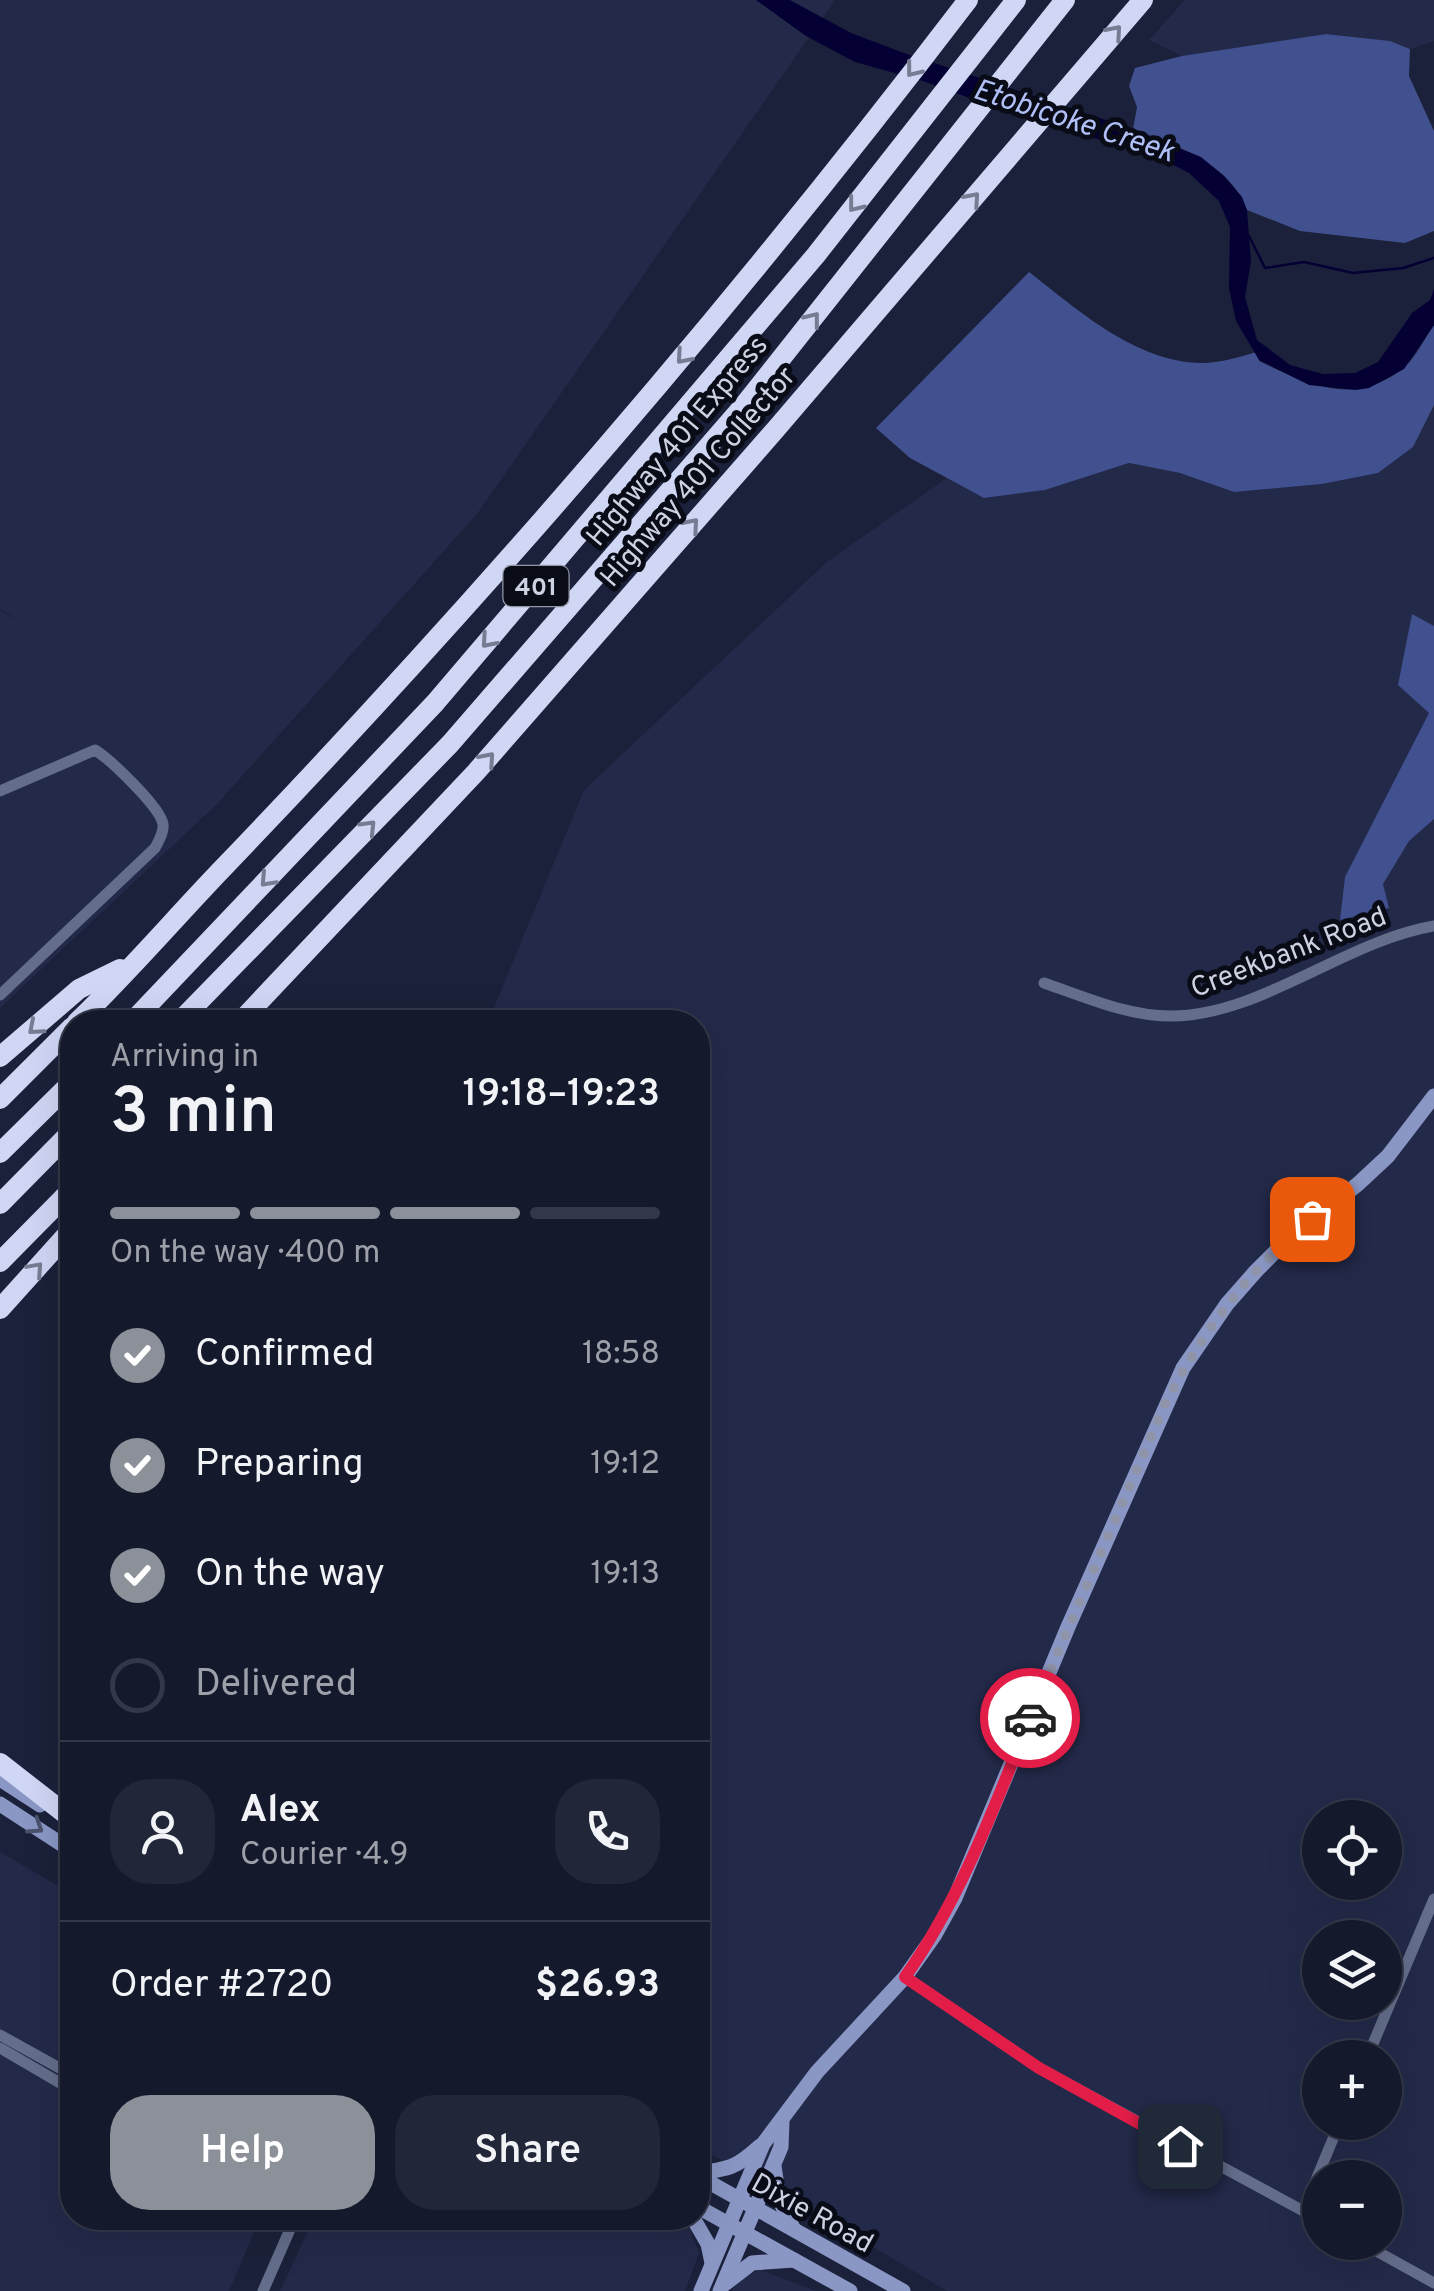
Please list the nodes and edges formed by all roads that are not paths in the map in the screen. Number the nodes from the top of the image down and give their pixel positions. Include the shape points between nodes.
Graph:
1 (968, 0) edge
2 (1016, 0) edge
3 (1064, 0) edge
4 (1143, 0) edge
5 (0, 792) edge
6 (1434, 926) edge
7 (131, 964) junction
8 (1044, 983) dead end
9 (0, 995) edge
10 (89, 1010) edge
11 (143, 1010) edge
12 (191, 1010) edge
13 (255, 1010) edge
14 (60, 1040) edge
15 (0, 1058) edge
16 (60, 1094) edge
17 (1434, 1096) edge
18 (0, 1098) edge
19 (60, 1143) edge
20 (0, 1153) edge
21 (60, 1201) edge
22 (0, 1204) edge
23 (60, 1242) edge
24 (0, 1262) edge
25 (0, 1309) edge
26 (0, 1763) edge
27 (0, 1779) edge
28 (0, 1804) edge
29 (60, 1812) edge
30 (60, 1815) edge
31 (60, 1842) edge
32 (1434, 1899) edge
33 (905, 1977) junction
34 (0, 2034) edge
35 (1375, 2040) edge
36 (0, 2048) edge
37 (60, 2068) edge
38 (60, 2083) edge
39 (782, 2122) junction
40 (763, 2144) junction
41 (774, 2162) junction
42 (710, 2173) edge
43 (710, 2181) edge
44 (740, 2200) junction
45 (755, 2208) junction
46 (1302, 2210) edge
47 (710, 2213) edge
48 (728, 2222) junction
49 (793, 2228) junction
50 (290, 2230) edge
51 (700, 2230) edge
52 (745, 2232) junction
53 (794, 2260) junction
54 (1392, 2260) edge
55 (712, 2263) junction
56 (1434, 2283) edge
57 (720, 2289) edge
58 (263, 2291) edge
59 (701, 2291) edge
60 (850, 2291) edge
61 (904, 2291) edge

1 -> 7 highway, 401 via 695,344 480,593
2 -> 11 highway, Highway 401 Express / 401 via 716,376 435,704
12 -> 3 highway, Highway 401 Express / 401 via 450,744 745,404
13 -> 4 highway, Highway 401 Collector / 401 via 476,772
5 - 9 street via 95,750 154,808 164,830 156,848
6 - 8 street, Creekbank Road via 1194,1015 1122,1010
7 - 10 highway, 401
7 -> 15 highway via 79,989
14 - 18 highway, 401
16 - 20 highway
17 - 33 street via 1388,1156 1256,1271 1183,1368 955,1898
19 - 22 highway
21 - 24 highway
25 -> 23 highway
26 - 29 highway
27 - 30 street
28 -> 31 street
32 - 35 street
33 - 39 street via 816,2072
33 - 46 street via 1050,2075
34 - 37 street
36 - 38 street
39 - 40 street
39 - 41 street
40 - 42 street via 742,2163
40 - 44 street
41 - 45 street
41 - 49 street via 779,2199
43 - 44 street, Dixie Road
44 - 45 street, Dixie Road
44 - 48 street
45 - 49 street, Dixie Road
45 - 52 street
47 - 48 street, Dixie Road
48 - 52 street, Dixie Road
48 - 55 street
49 - 61 street, Dixie Road
50 - 58 street
51 - 55 street
52 - 53 street, Dixie Road
52 - 57 street
53 - 57 street via 752,2263
53 - 60 street, Dixie Road
54 - 56 street
55 - 59 street

